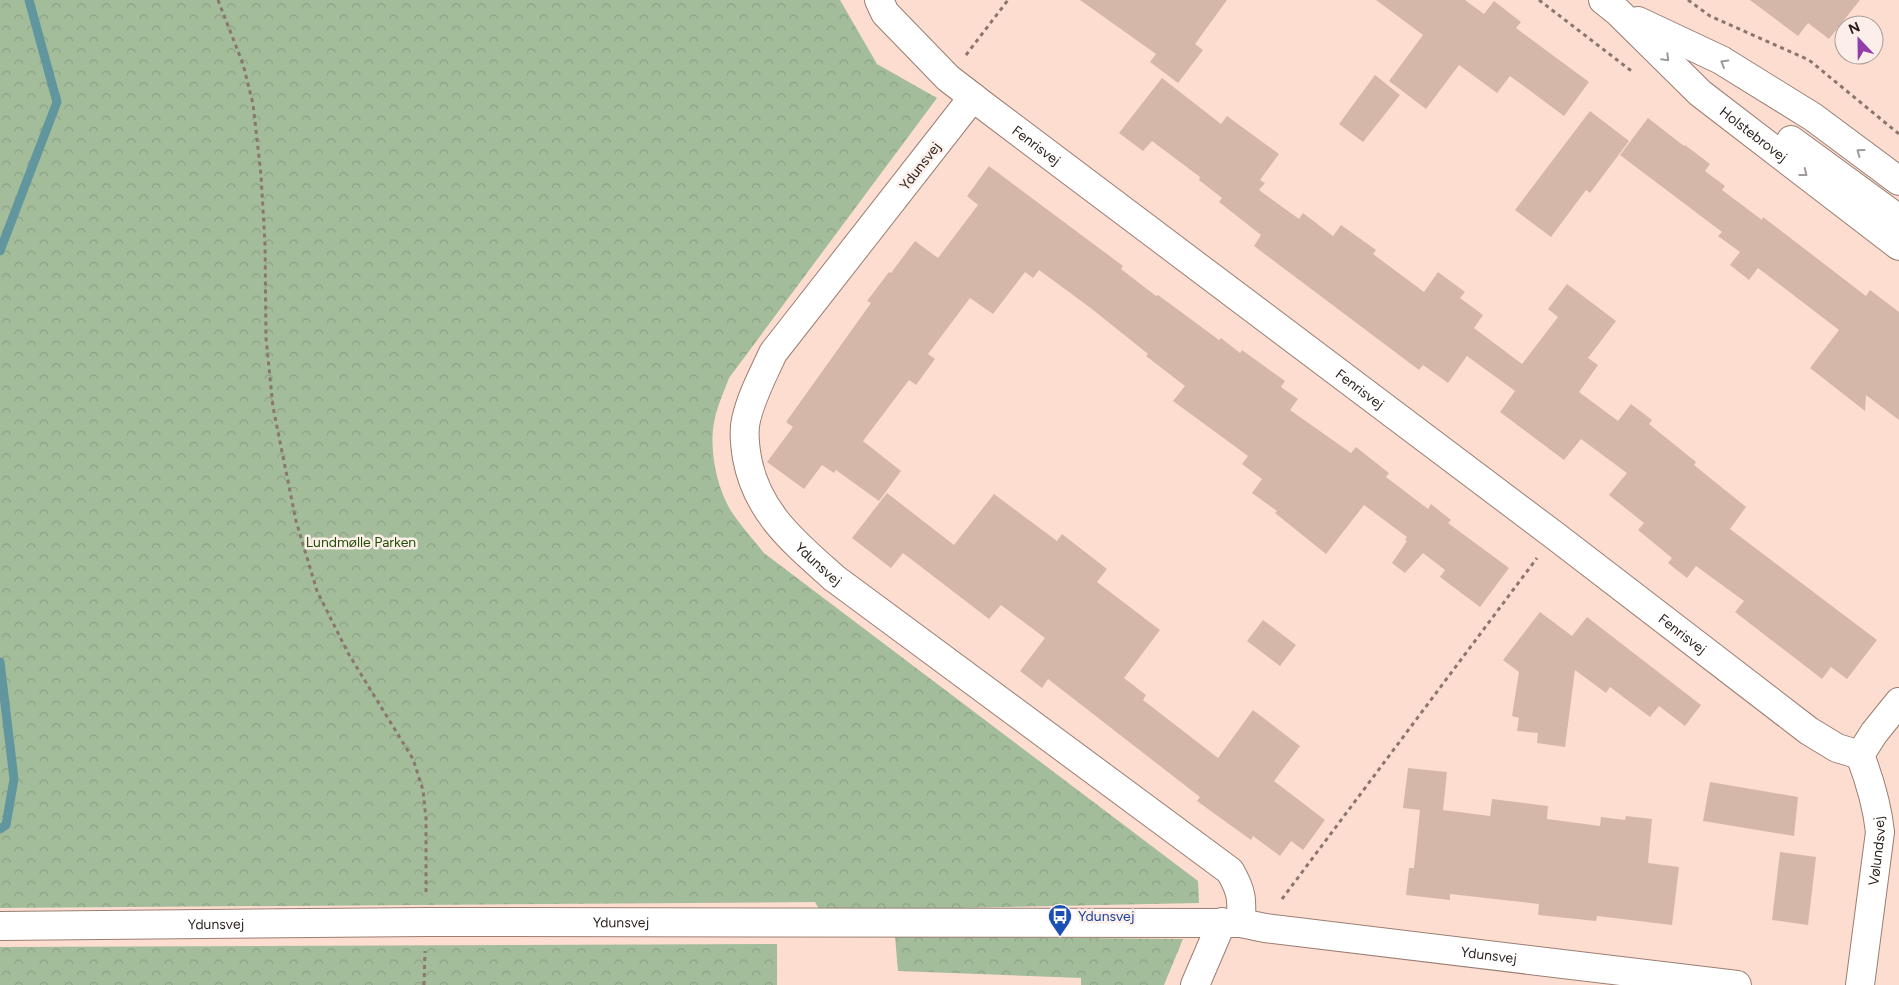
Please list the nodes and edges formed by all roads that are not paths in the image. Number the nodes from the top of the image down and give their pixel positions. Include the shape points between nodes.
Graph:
1 (880, 0) edge
2 (1611, 6) edge
3 (973, 97) junction
4 (1899, 182) edge
5 (1898, 236) edge
6 (1899, 702) edge
7 (1860, 755) junction
8 (1243, 924) junction
9 (0, 926) edge
10 (1194, 985) edge
11 (1737, 985) edge
12 (1860, 985) edge

1 - 3 street, Fenrisvej via 885,14 948,78
4 -> 2 street, Holstebrovej via 1813,117 1721,60
2 -> 5 street, Holstebrovej via 1700,93
3 - 7 street, Fenrisvej via 1809,731 1837,748
3 - 8 street, Ydunsvej via 773,353 746,421 745,446 750,476 767,511 788,537 834,578 1230,870 1239,888
6 - 7 street
7 - 12 street, Vølundsvej via 1877,806 1880,832
8 - 9 street, Ydunsvej via 426,922
8 - 10 street
8 - 11 street, Ydunsvej

